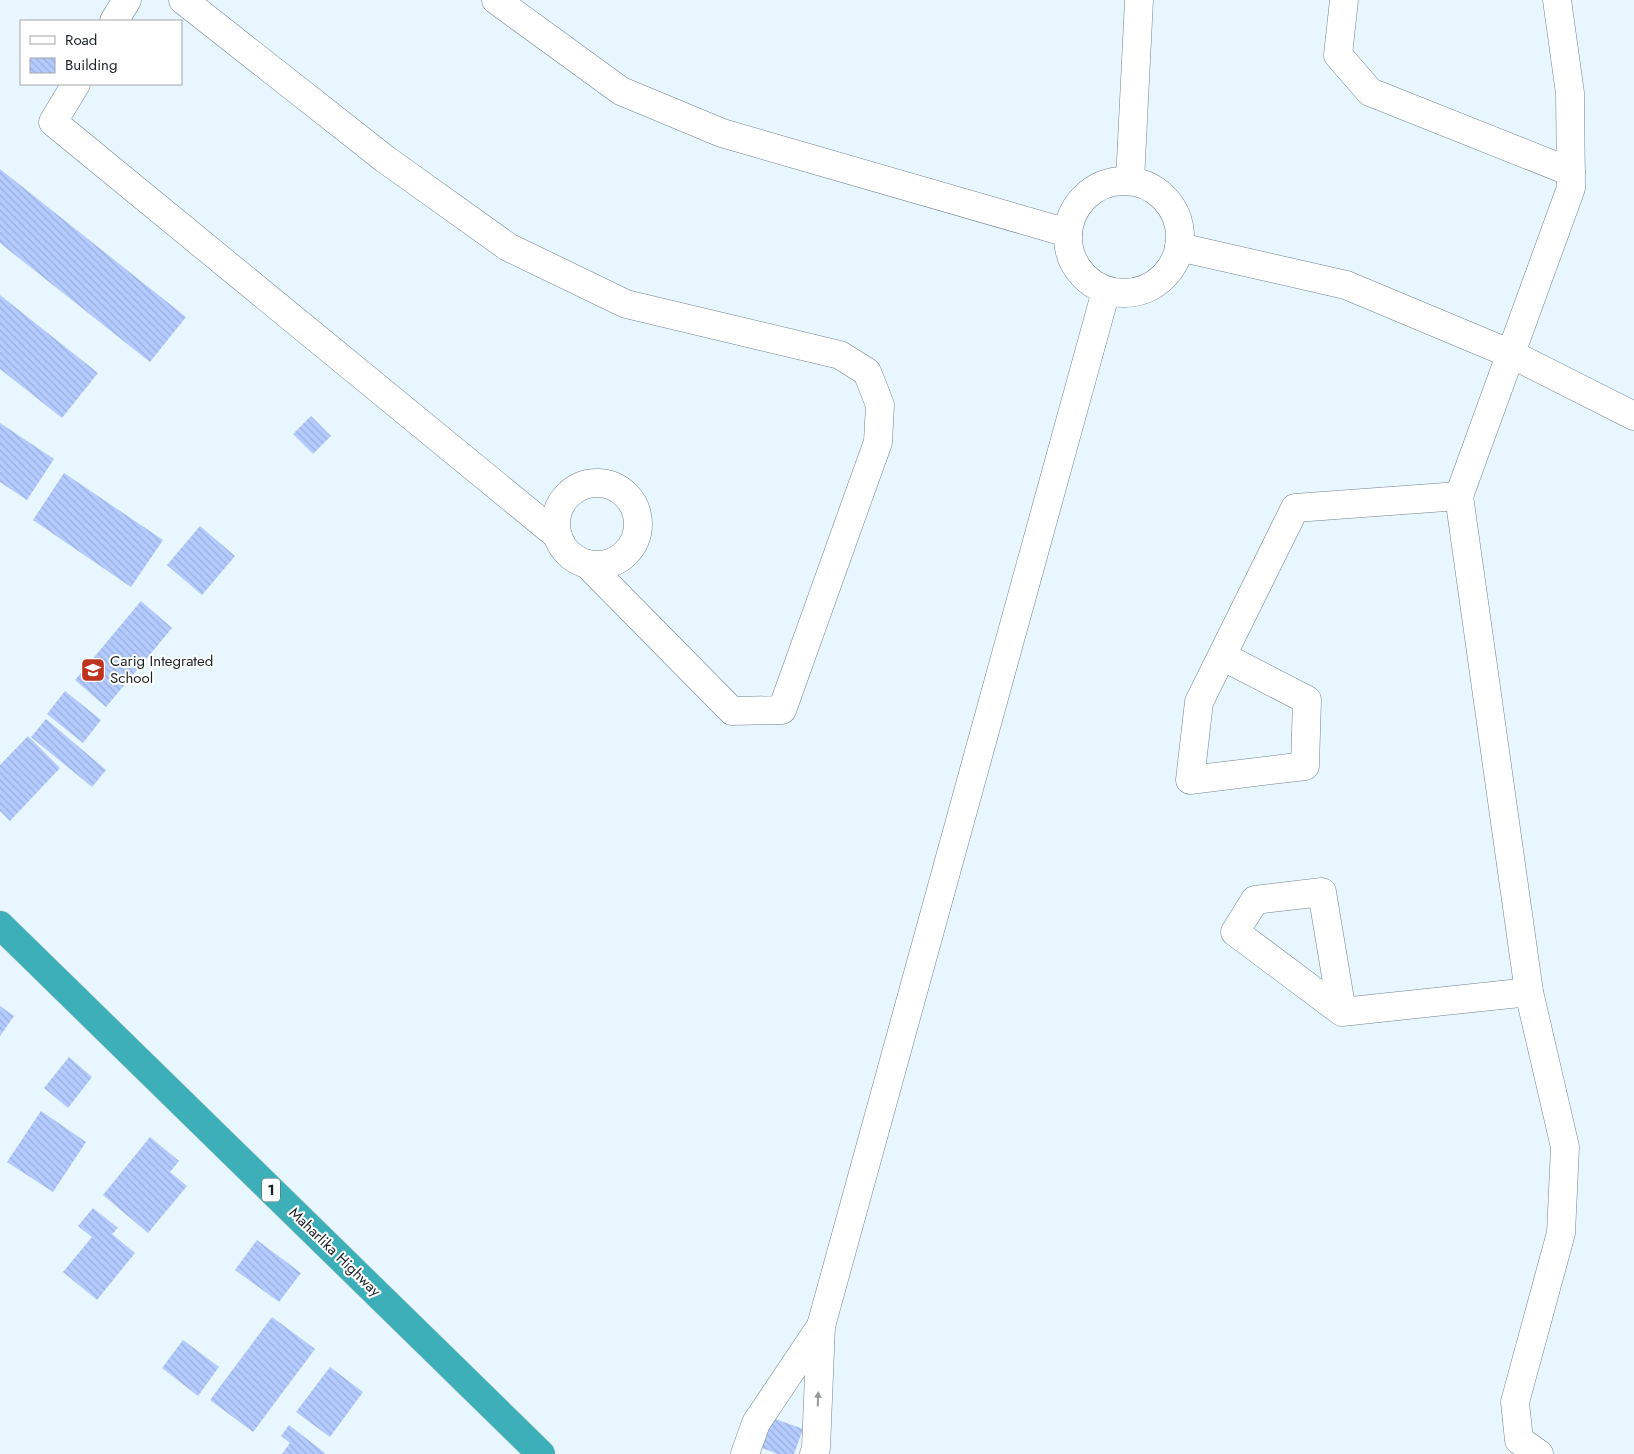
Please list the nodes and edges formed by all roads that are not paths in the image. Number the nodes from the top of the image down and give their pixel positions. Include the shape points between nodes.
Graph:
1 (127, 0) edge
2 (183, 0) edge
3 (496, 0) edge
4 (1139, 0) edge
5 (1344, 0) edge
6 (1557, 0) edge
7 (115, 20) edge
8 (75, 85) edge
9 (1571, 172) junction
10 (1130, 181) junction
11 (1068, 232) junction
12 (1179, 247) junction
13 (1106, 290) junction
14 (1511, 354) junction
15 (1634, 416) edge
16 (1459, 496) junction
17 (558, 536) junction
18 (587, 564) junction
19 (1222, 656) junction
20 (0, 925) edge
21 (1529, 992) junction
22 (1342, 1012) junction
23 (821, 1326) junction
24 (541, 1454) edge
25 (745, 1454) edge
26 (814, 1454) edge
27 (1539, 1454) edge

1 - 7 street
2 - 18 street via 385,159 508,247 626,304 840,355 868,372 880,405 878,442 782,710 732,711
3 - 11 street via 621,91 722,133
4 - 10 street
5 - 9 street via 1338,55 1370,92
6 - 9 street via 1570,93
8 - 17 street via 53,122
9 - 14 street via 1571,188
10 - 11 street via 1096,188 1082,200
10 - 12 street via 1148,185 1162,195 1180,228
11 - 13 street via 1070,251 1077,267 1090,281
12 - 13 street via 1173,265 1161,280 1144,290 1125,293
12 - 14 street via 1346,285
13 - 23 street
14 - 15 street
14 - 16 street
16 - 19 street via 1295,508
16 - 21 street
17 - 18 street via 569,554
17 - 18 street via 556,522 559,509 576,489 601,483 614,486 625,494 638,517 634,543 614,562 600,566
19 - 19 street via 1199,702 1190,780 1305,766 1307,700
20 - 24 highway, Maharlika Highway / 1
21 - 22 street
21 - 27 street via 1565,1147 1561,1233 1515,1402 1519,1440
22 - 22 street via 1235,932 1256,900 1322,892
23 - 25 street via 756,1423
26 -> 23 street

